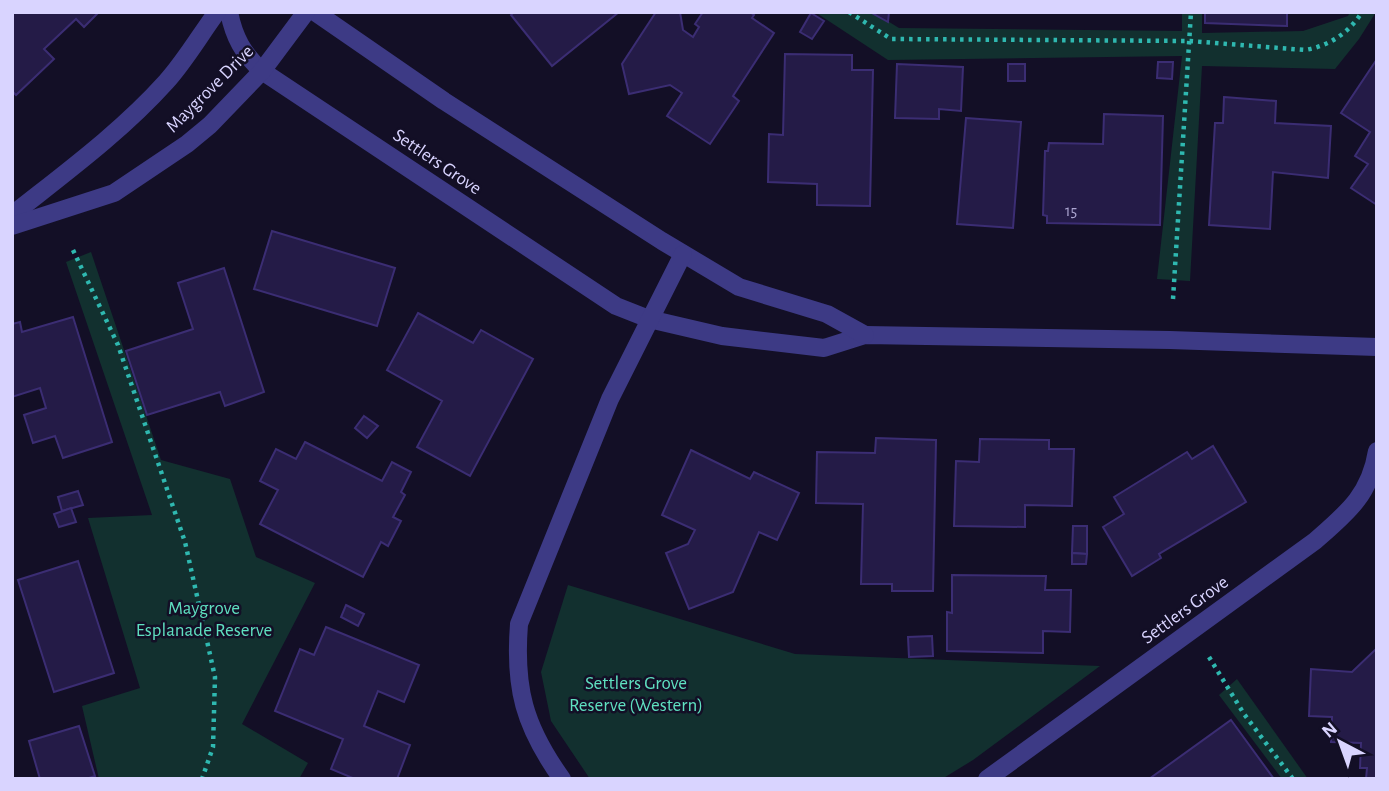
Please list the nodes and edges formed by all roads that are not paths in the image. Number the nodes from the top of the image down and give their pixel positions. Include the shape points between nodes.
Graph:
1 (217, 12) edge
2 (229, 12) edge
3 (306, 12) edge
4 (315, 12) edge
5 (262, 71) junction
6 (12, 215) edge
7 (12, 226) edge
8 (683, 254) junction
9 (649, 319) junction
10 (865, 335) junction
11 (1377, 347) edge
12 (1377, 451) edge
13 (562, 779) edge
14 (987, 779) edge

1 - 6 street, Maygrove Drive via 167,80 136,112
2 - 5 street, Settlers Grove via 237,42
3 - 5 street, Maygrove Drive
4 - 8 street, Settlers Grove
5 - 7 street, Maygrove Drive via 187,144 114,193
5 - 9 street, Settlers Grove via 616,306
8 - 9 street
8 - 10 street, Settlers Grove via 739,287 827,314
9 - 10 street, Settlers Grove via 722,336 824,348
9 - 13 street via 610,398 519,624 516,660 522,702 537,741
10 - 11 street, Settlers Grove
12 - 14 street, Settlers Grove via 1368,483 1357,501 1315,541

